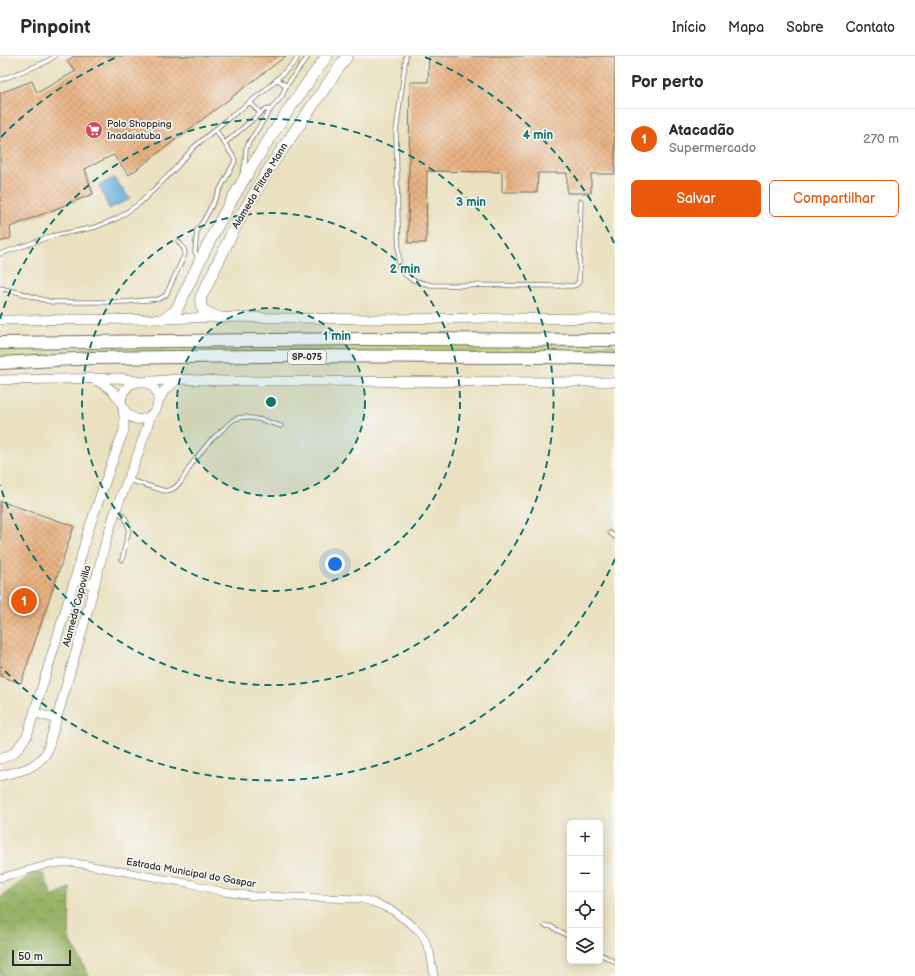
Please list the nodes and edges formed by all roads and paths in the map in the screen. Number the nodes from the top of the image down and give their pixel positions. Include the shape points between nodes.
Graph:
1 (56, 56) edge
2 (298, 56) edge
3 (308, 56) edge
4 (327, 56) edge
5 (347, 56) edge
6 (406, 56) edge
7 (277, 79) junction
8 (0, 80) edge
9 (286, 86) junction
10 (250, 102) junction
11 (272, 109) junction
12 (260, 113) junction
13 (283, 117) junction
14 (297, 127) junction
15 (216, 129) junction
16 (224, 143) junction
17 (238, 188) junction
18 (581, 201) dead end
19 (224, 214) junction
20 (239, 219) junction
21 (178, 241) dead end
22 (0, 254) edge
23 (200, 262) junction
24 (0, 288) edge
25 (218, 317) junction
26 (163, 319) junction
27 (615, 319) edge
28 (0, 320) edge
29 (615, 340) edge
30 (0, 343) edge
31 (615, 359) edge
32 (0, 363) edge
33 (90, 378) junction
34 (178, 379) junction
35 (0, 380) edge
36 (141, 382) junction
37 (615, 382) edge
38 (158, 402) junction
39 (122, 406) junction
40 (151, 415) junction
41 (281, 426) dead end
42 (128, 480) junction
43 (116, 509) junction
44 (610, 533) dead end
45 (615, 537) edge
46 (122, 560) dead end
47 (75, 579) junction
48 (95, 585) junction
49 (35, 713) junction
50 (57, 719) junction
51 (0, 759) edge
52 (0, 776) edge
53 (0, 878) edge
54 (545, 926) dead end
55 (567, 935) edge
56 (603, 956) edge
57 (615, 962) edge
58 (434, 976) edge

1 - 8 lane
2 - 7 lane
3 - 9 lane
4 - 13 main road, Alameda Filtros Mann
5 - 14 main road, Alameda Filtros Mann
6 - 18 lane via 396,132 399,267 403,274 412,280 431,285 576,285 579,282
7 - 9 lane
7 - 10 lane
9 - 11 lane
10 - 12 lane
10 - 15 lane
11 - 12 lane
11 - 17 lane via 249,142
12 - 16 lane
13 - 14 main road
13 - 17 main road, Alameda Filtros Mann
14 - 20 main road, Alameda Filtros Mann
15 - 16 lane
15 - 22 lane via 194,147 140,203 118,218 52,236
16 - 23 lane via 235,160 197,230 195,252
17 - 19 main road, Alameda Filtros Mann
19 - 20 main road
19 - 23 main road, Alameda Filtros Mann
20 - 25 main road, Alameda Filtros Mann via 201,297 202,309
21 - 24 lane via 184,249 184,254 166,295 159,299 124,302 52,302
23 - 26 main road, Alameda Filtros Mann via 176,311
25 - 26 main road
25 - 27 main road
26 - 28 main road
29 - 30 highway, SP-075 via 348,339
31 - 32 highway, SP-075 via 260,356 94,358
33 - 35 main road
33 - 36 main road via 120,378
33 - 39 main road via 110,389
34 - 36 main road
34 - 37 main road
34 - 38 main road via 164,391
36 - 38 main road via 152,386 158,396
36 - 39 main road via 126,387 121,396
38 - 40 main road via 155,412
39 - 40 main road via 126,414 136,419
39 - 47 main road, Alameda Capovilla via 124,430 88,531
40 - 42 main road, Alameda Capovilla
41 - 42 lane via 245,417 233,420 209,442 181,482 172,489 164,491
42 - 43 main road, Alameda Capovilla
43 - 46 lane via 126,519 129,528
43 - 48 main road, Alameda Capovilla
44 - 45 lane
47 - 48 main road
47 - 49 main road, Alameda Capovilla
48 - 50 main road, Alameda Capovilla
49 - 50 main road
49 - 51 main road, Alameda Capovilla via 28,736 14,753
50 - 52 main road, Alameda Capovilla via 47,752 43,757 24,771
53 - 58 street, Estrada Municipal do Gaspar via 50,864 76,863 254,896 361,899 392,910 417,929 430,952
54 - 55 lane
56 - 57 lane

